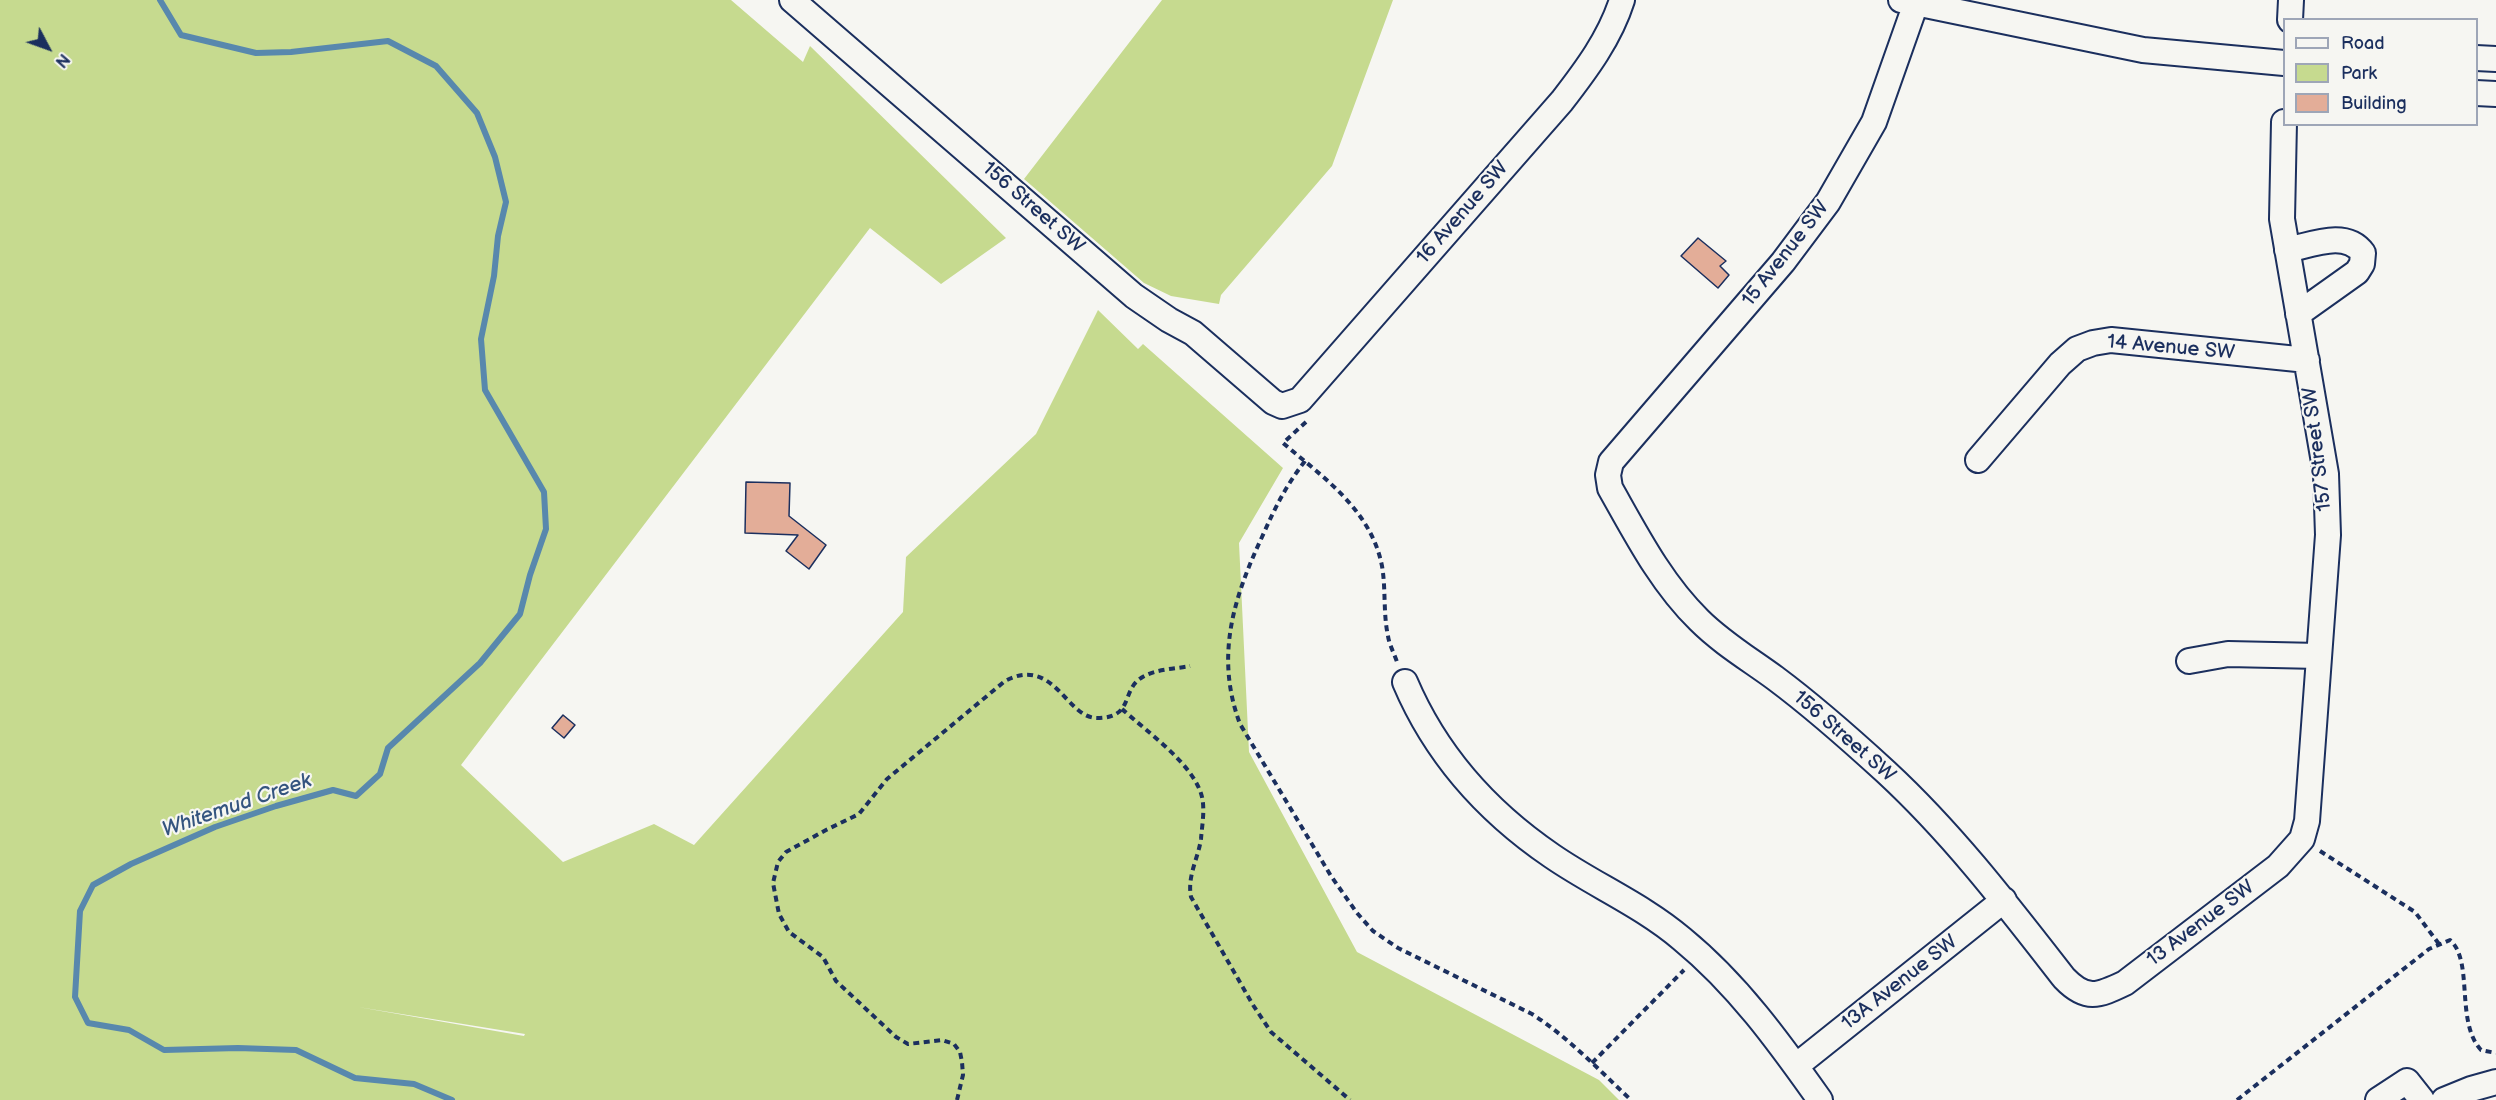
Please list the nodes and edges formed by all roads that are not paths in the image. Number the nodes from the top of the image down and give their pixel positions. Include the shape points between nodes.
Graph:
1 (792, 0) edge
2 (1622, 0) edge
3 (2291, 0) edge
4 (1909, 1) edge
5 (2290, 18) edge
6 (2478, 57) edge
7 (2496, 59) edge
8 (2283, 63) edge
9 (2478, 93) edge
10 (2496, 94) edge
11 (2284, 126) edge
12 (2287, 250) junction
13 (2298, 315) junction
14 (2307, 360) junction
15 (1282, 406) joint
16 (1978, 460) dead end
17 (1608, 475) joint
18 (2319, 656) junction
19 (2189, 662) dead end
20 (1405, 682) road end
21 (2302, 839) joint
22 (2004, 900) junction
23 (2091, 995) joint
24 (1796, 1066) junction
25 (2496, 1082) edge
26 (1820, 1100) edge
27 (2378, 1100) edge
28 (2422, 1100) edge
29 (2444, 1100) edge

1 - 15 street, 156 Street SW via 1134,296 1193,333
2 - 15 street, 16 Avenue SW via 1592,62 1562,101 1300,400
3 - 5 street
4 - 8 street via 2143,50
4 - 17 street, 15 Avenue SW via 1874,122 1828,202 1783,262 1611,462
6 - 7 street
9 - 10 street
11 - 12 street, 157 Street SW via 2281,190
12 - 13 street, 157 Street SW
12 - 13 street via 2338,239 2358,246 2363,253 2357,272
13 - 14 street, 157 Street SW
14 - 16 street, 14 Avenue SW via 2111,340 2093,343 2077,349 2060,364
14 - 18 street, 157 Street SW via 2326,474 2328,535
17 - 22 street, 156 Street SW via 1611,488 1670,588 1699,621 1828,720 1934,819
18 - 19 street via 2228,654
18 - 21 street, 157 Street SW via 2310,807
20 - 24 street via 1432,737 1485,801 1552,856 1654,918 1699,954 1748,1005
21 - 23 street, 13 Avenue SW via 2278,866 2125,983
22 - 23 street, 156 Street SW via 2064,978 2076,991
22 - 24 street, 13A Avenue SW
24 - 26 street
25 - 29 street
27 - 28 street via 2407,1082

